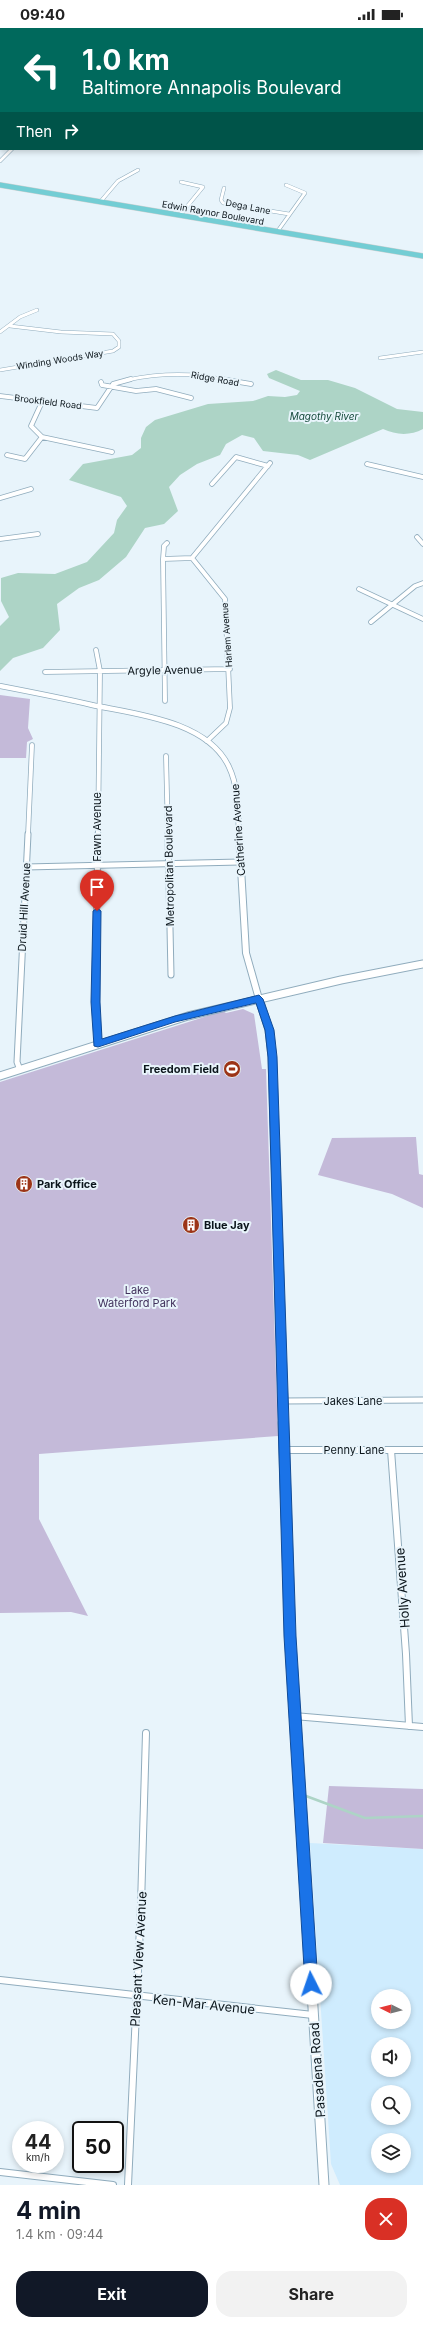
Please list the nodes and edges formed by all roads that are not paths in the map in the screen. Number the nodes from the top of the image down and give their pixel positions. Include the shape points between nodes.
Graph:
1 (11, 150) edge
2 (0, 161) edge
3 (138, 170) dead end
4 (181, 182) dead end
5 (0, 185) edge
6 (286, 186) dead end
7 (224, 188) dead end
8 (101, 201) junction
9 (289, 214) junction
10 (180, 215) junction
11 (277, 232) junction
12 (423, 256) edge
13 (37, 310) dead end
14 (10, 326) junction
15 (0, 332) edge
16 (423, 352) edge
17 (380, 358) dead end
18 (0, 370) edge
19 (101, 382) dead end
20 (251, 384) dead end
21 (109, 388) junction
22 (0, 396) edge
23 (191, 398) dead end
24 (42, 402) junction
25 (42, 437) junction
26 (112, 452) dead end
27 (7, 455) dead end
28 (367, 464) dead end
29 (423, 477) edge
30 (212, 484) dead end
31 (31, 489) dead end
32 (0, 498) edge
33 (38, 534) dead end
34 (416, 538) dead end
35 (0, 539) edge
36 (167, 543) dead end
37 (423, 544) edge
38 (192, 558) junction
39 (163, 559) junction
40 (423, 583) edge
41 (358, 589) dead end
42 (391, 604) junction
43 (423, 619) edge
44 (371, 622) dead end
45 (96, 650) dead end
46 (230, 669) junction
47 (166, 670) junction
48 (100, 671) junction
49 (45, 672) dead end
50 (0, 686) edge
51 (165, 701) dead end
52 (99, 706) junction
53 (207, 740) junction
54 (32, 745) dead end
55 (166, 756) dead end
56 (240, 862) junction
57 (169, 864) junction
58 (97, 866) junction
59 (26, 867) junction
60 (423, 964) edge
61 (171, 975) dead end
62 (259, 999) junction
63 (98, 1044) junction
64 (20, 1070) junction
65 (0, 1076) edge
66 (423, 1400) edge
67 (284, 1401) junction
68 (285, 1450) junction
69 (391, 1450) junction
70 (423, 1450) edge
71 (294, 1716) junction
72 (409, 1726) junction
73 (423, 1727) edge
74 (146, 1733) dead end
75 (0, 1980) edge
76 (137, 1996) junction
77 (313, 2015) junction
78 (0, 2172) edge
79 (113, 2185) edge
80 (128, 2185) edge
81 (324, 2185) edge

1 - 2 street
3 - 8 street via 118,182
4 - 10 street via 203,187
5 - 8 main road, Edwin Raynor Boulevard
6 - 9 street, Dega Lane via 305,193
7 - 9 street, Dega Lane via 221,200 223,203
8 - 10 main road, Edwin Raynor Boulevard
9 - 11 street, Dega Lane
10 - 11 main road, Edwin Raynor Boulevard
11 - 12 main road, Edwin Raynor Boulevard
13 - 14 street via 20,317
14 - 15 street
14 - 18 street, Winding Woods Way via 61,332 113,334 119,341 118,347 113,351
16 - 17 street
19 - 21 street
20 - 21 street, Ridge Road via 231,383 202,375 162,374 120,382
21 - 23 street via 136,391 156,389
21 - 24 street, Brookfield Road via 97,408
22 - 24 street, Brookfield Road
24 - 25 street via 31,426
25 - 26 street
25 - 27 street via 25,459
28 - 29 street
30 - 38 street via 236,457 269,464
31 - 32 street
33 - 35 street
34 - 37 street
36 - 39 street via 164,546
38 - 39 street
38 - 46 street, Harlem Avenue via 225,599
39 - 47 street
40 - 42 street
41 - 42 street
42 - 43 street
42 - 44 street
45 - 48 street
46 - 47 street, Argyle Avenue
46 - 53 street, Harlem Avenue via 230,708 226,723
47 - 48 street, Argyle Avenue
47 - 51 street
48 - 49 street, Argyle Avenue
48 - 52 street
50 - 52 street, Catherine Avenue
52 - 53 street, Catherine Avenue via 165,720
52 - 58 street, Fawn Avenue
53 - 56 street, Catherine Avenue via 224,758 234,781
54 - 59 street, Druid Hill Avenue
55 - 57 street, Metropolitan Boulevard
56 - 57 street
56 - 62 street, Catherine Avenue via 246,953
57 - 58 street
57 - 61 street, Metropolitan Boulevard
58 - 59 street
58 - 63 street, Fawn Avenue via 95,1002
59 - 64 street, Druid Hill Avenue via 17,1062
60 - 62 main road
62 - 63 main road via 175,1019
62 - 67 main road, Pasadena Road via 269,1030 272,1057
63 - 64 main road
64 - 65 main road
66 - 67 street, Jakes Lane
67 - 68 main road, Pasadena Road
68 - 69 street, Penny Lane
68 - 71 main road, Pasadena Road
69 - 70 street, Penny Lane
69 - 72 street, Holly Avenue via 406,1647
71 - 72 street
71 - 77 main road, Pasadena Road
72 - 73 street
74 - 76 street, Pleasant View Avenue
75 - 76 street, Ken-Mar Avenue
76 - 77 street, Ken-Mar Avenue
76 - 80 street, Pleasant View Avenue
77 - 81 main road, Pasadena Road
78 - 79 street

